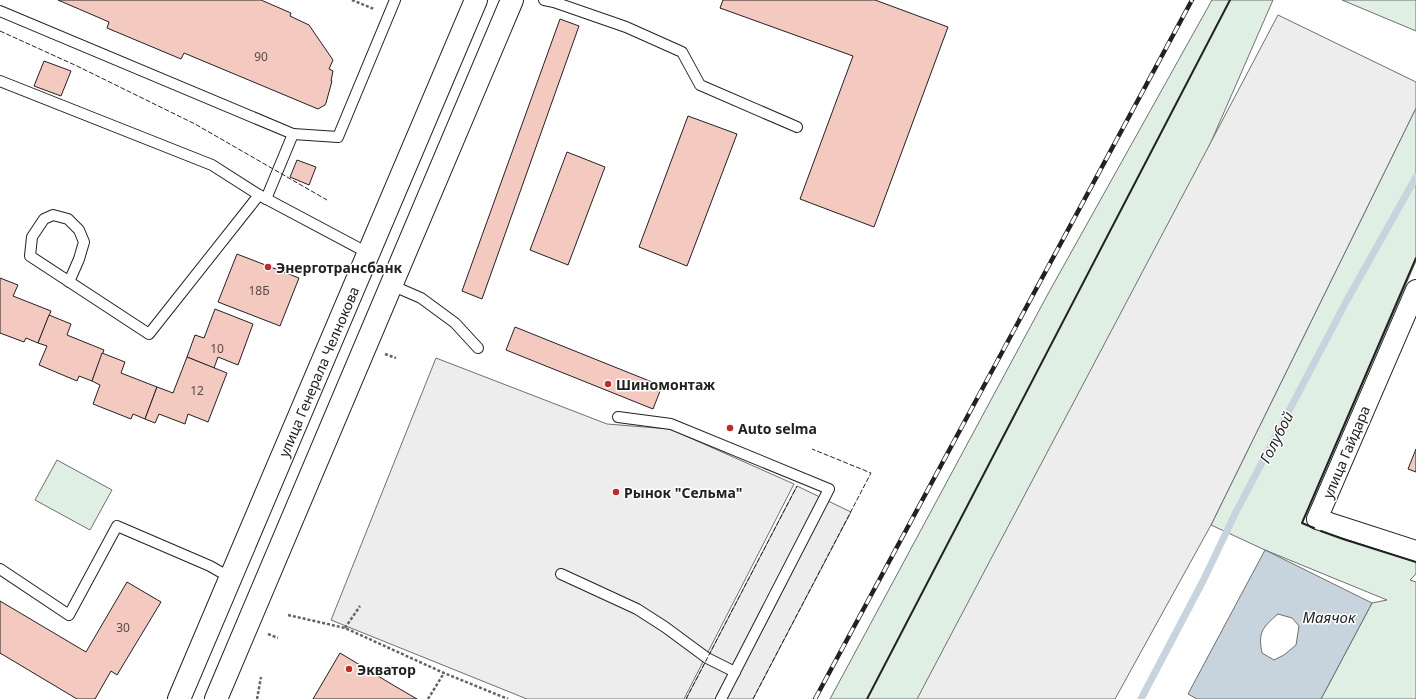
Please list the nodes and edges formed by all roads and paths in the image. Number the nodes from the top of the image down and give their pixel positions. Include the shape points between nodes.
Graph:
1 (352, 0) edge
2 (395, 0) edge
3 (476, 0) edge
4 (512, 0) edge
5 (544, 0) edge
6 (0, 10) edge
7 (389, 15) junction
8 (0, 81) edge
9 (797, 127) dead end
10 (293, 134) junction
11 (262, 197) junction
12 (368, 253) junction
13 (69, 282) junction
14 (391, 285) junction
15 (1416, 290) edge
16 (478, 348) dead end
17 (618, 418) dead end
18 (1416, 551) edge
19 (240, 558) junction
20 (0, 569) edge
21 (561, 574) dead end
22 (231, 578) junction
23 (264, 584) junction
24 (360, 606) dead end
25 (288, 615) dead end
26 (345, 628) junction
27 (735, 672) junction
28 (444, 673) junction
29 (261, 677) dead end
30 (180, 699) edge
31 (216, 699) edge
32 (257, 699) edge
33 (428, 699) edge
34 (508, 699) edge
35 (720, 699) edge

1 - 7 path
2 - 7 lane
3 - 12 main road, улица Генерала Челнокова
4 - 14 main road
5 - 9 lane via 626,27 682,52 700,85
6 - 10 lane
7 - 10 lane via 338,137
8 - 11 lane via 212,164
10 - 11 lane
11 - 12 lane
11 - 13 lane via 149,334
12 - 19 main road, улица Генерала Челнокова
13 - 13 lane via 30,256 32,237 44,219 53,215 68,220 79,230 84,242
14 - 16 lane via 421,298 455,323
14 - 23 main road
15 - 18 street, улица Гайдара via 1317,519
17 - 27 lane via 671,424 829,489
19 - 22 main road, улица Генерала Челнокова
19 - 23 main road via 240,581 251,587
20 - 22 lane via 69,615 116,526 210,566
21 - 27 lane via 637,609 707,658
22 - 30 main road, улица Генерала Челнокова
23 - 31 main road
24 - 26 path
25 - 26 path
26 - 28 path
27 - 35 lane
28 - 33 path
28 - 34 path
29 - 32 path

